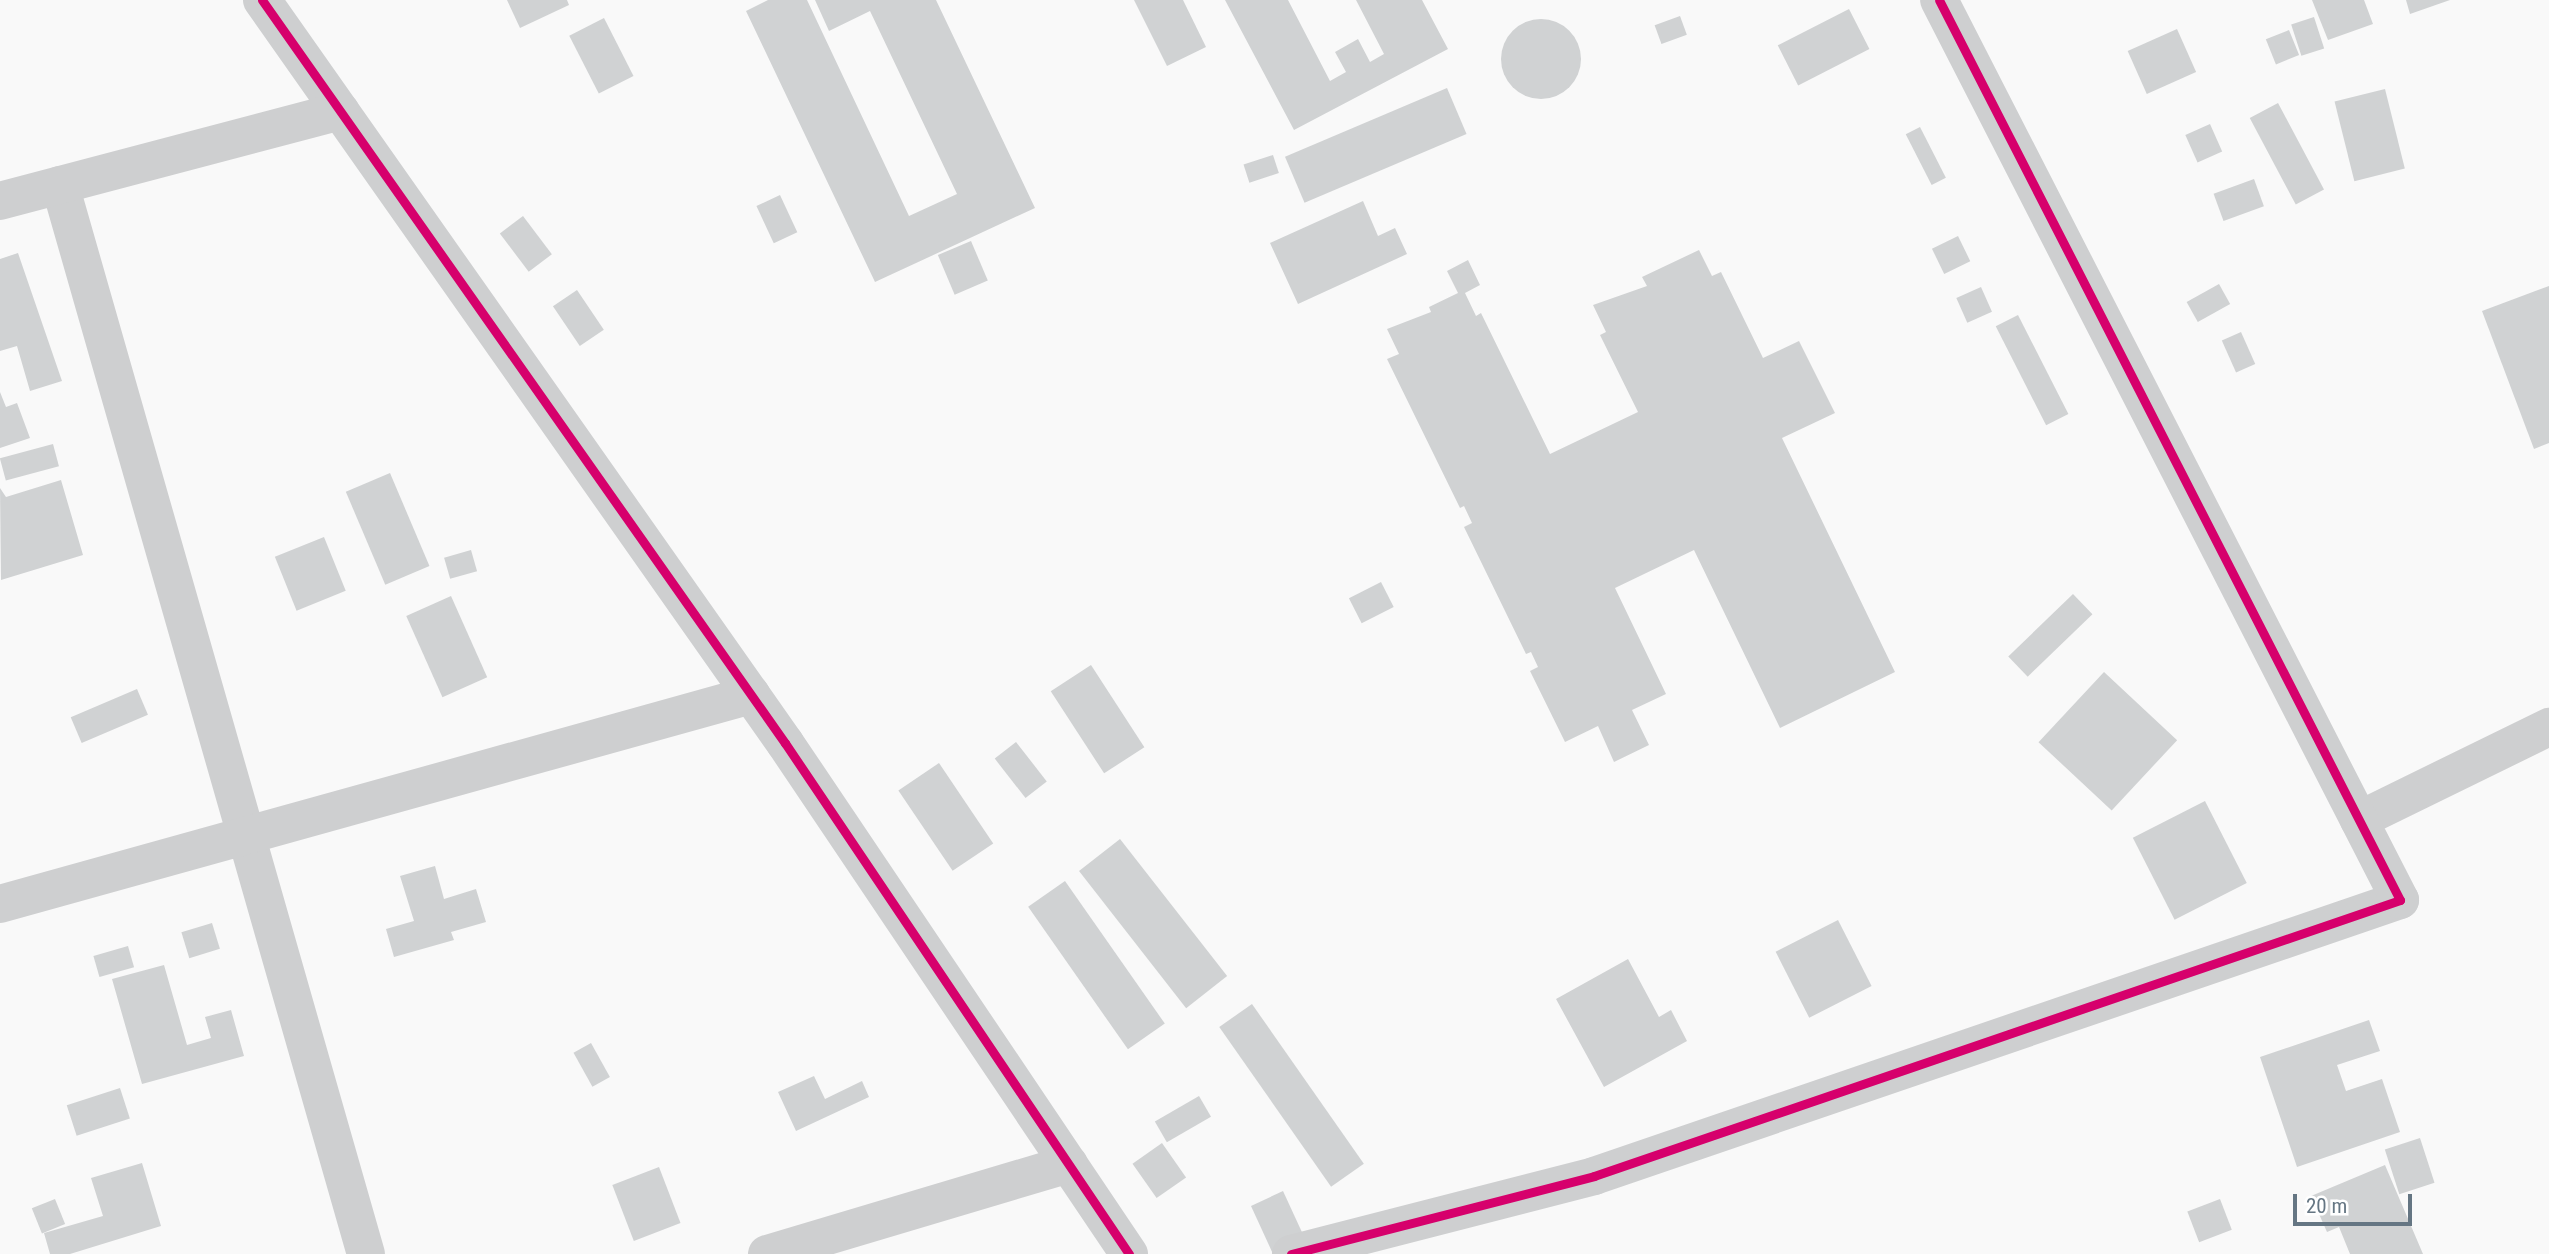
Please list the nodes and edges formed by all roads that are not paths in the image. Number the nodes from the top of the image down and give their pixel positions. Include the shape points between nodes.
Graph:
1 (262, 0) edge
2 (1939, 0) edge
3 (340, 111) junction
4 (60, 185) junction
5 (0, 201) edge
6 (751, 695) junction
7 (2549, 727) edge
8 (2360, 820) junction
9 (247, 839) junction
10 (0, 904) edge
11 (1069, 1164) junction
12 (366, 1254) edge
13 (767, 1254) edge
14 (1129, 1254) edge
15 (1291, 1254) edge

1 - 3 street
2 - 8 street
3 - 4 street
3 - 6 street
4 - 5 street
4 - 9 street
6 - 9 street
6 - 11 street
7 - 8 street
8 - 15 street via 2400,900 1594,1176
9 - 10 street
9 - 12 street
11 - 13 street
11 - 14 street

